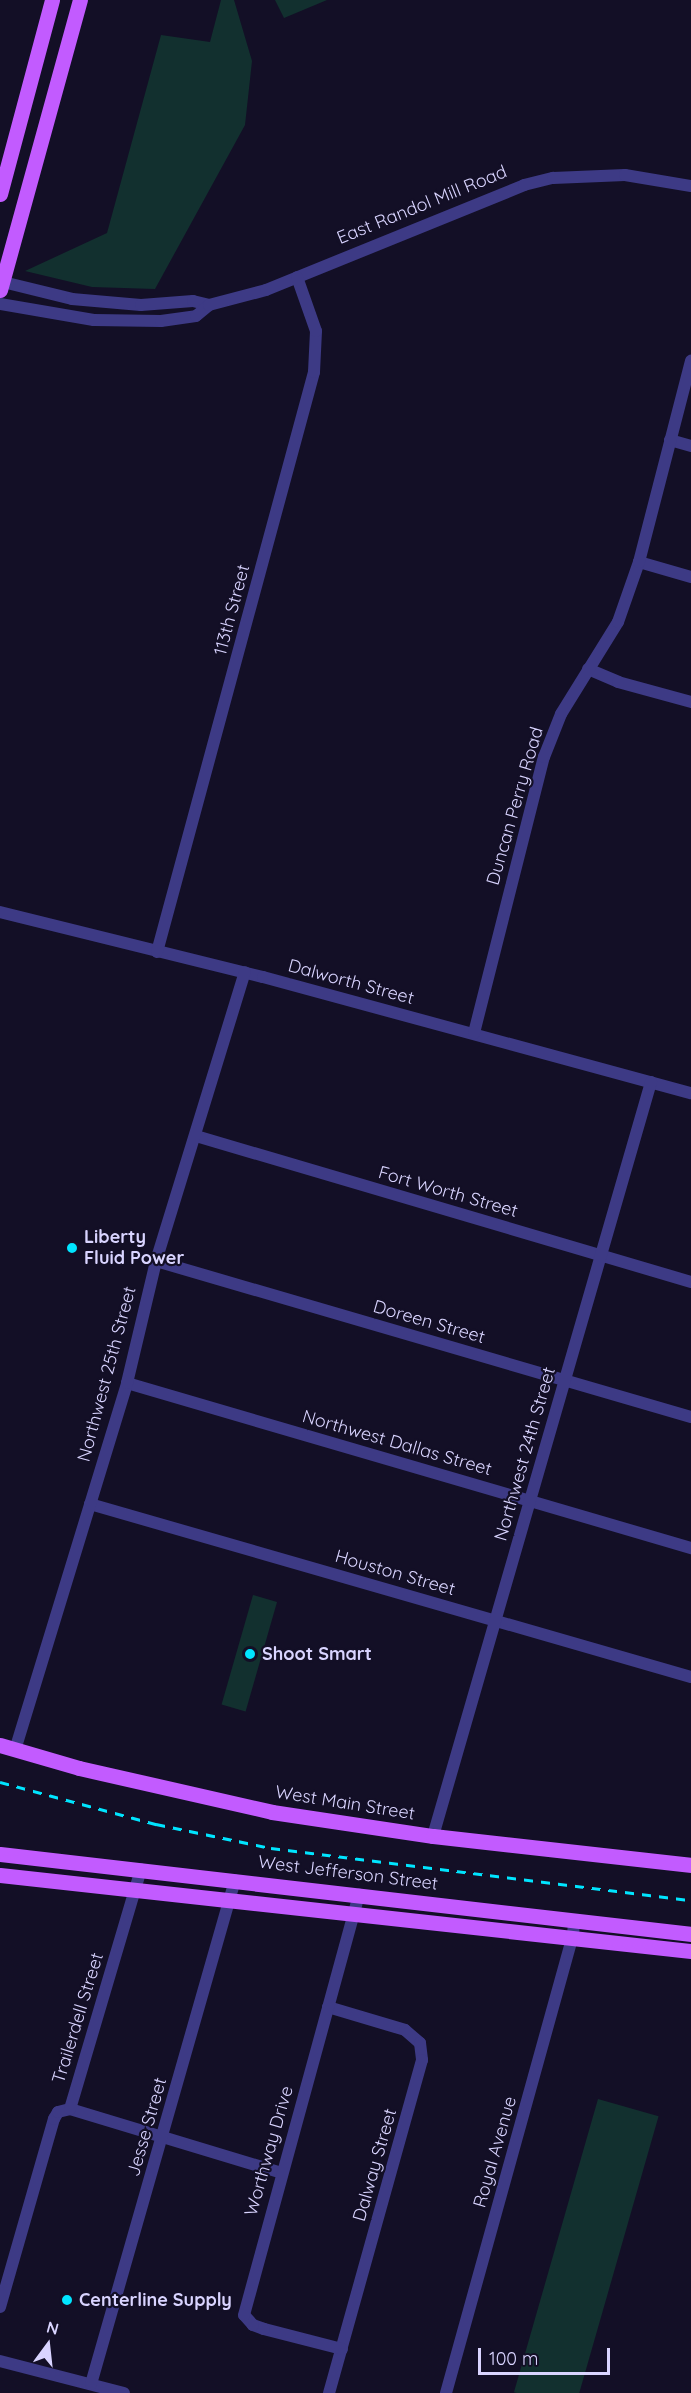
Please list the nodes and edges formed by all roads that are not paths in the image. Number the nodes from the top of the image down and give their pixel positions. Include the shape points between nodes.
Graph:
1 (52, 0) edge
2 (77, 1) edge
3 (691, 186) edge
4 (0, 194) edge
5 (297, 277) junction
6 (1, 284) edge
7 (0, 304) edge
8 (209, 305) junction
9 (691, 361) edge
10 (670, 440) junction
11 (691, 446) edge
12 (639, 562) junction
13 (691, 577) edge
14 (588, 669) junction
15 (691, 702) edge
16 (0, 912) edge
17 (157, 952) junction
18 (245, 972) junction
19 (474, 1033) junction
20 (651, 1082) junction
21 (691, 1093) edge
22 (196, 1136) junction
23 (601, 1256) junction
24 (156, 1261) junction
25 (691, 1282) edge
26 (565, 1380) junction
27 (127, 1383) junction
28 (691, 1417) edge
29 (530, 1501) junction
30 (90, 1504) junction
31 (691, 1548) edge
32 (496, 1621) junction
33 (691, 1677) edge
34 (0, 1745) edge
35 (15, 1750) junction
36 (433, 1836) junction
37 (0, 1854) edge
38 (98, 1864) junction
39 (691, 1865) edge
40 (141, 1869) junction
41 (0, 1875) edge
42 (235, 1880) junction
43 (94, 1886) junction
44 (136, 1889) junction
45 (359, 1894) junction
46 (230, 1898) junction
47 (354, 1912) junction
48 (574, 1920) junction
49 (691, 1934) edge
50 (573, 1936) junction
51 (691, 1951) edge
52 (328, 2007) junction
53 (70, 2109) junction
54 (163, 2139) junction
55 (282, 2173) junction
56 (0, 2307) edge
57 (342, 2349) junction
58 (0, 2361) edge
59 (91, 2384) junction
60 (123, 2393) edge
61 (329, 2393) edge
62 (446, 2393) edge

1 - 4 main road
2 - 6 main road
3 - 5 street, East Randol Mill Road via 625,175 553,178 493,195
5 - 8 street, East Randol Mill Road
5 - 17 street, 113th Street via 316,331 314,372
6 - 8 street, East Randol Mill Road via 72,299 141,305 193,301
7 - 8 street, East Randol Mill Road via 57,316 130,322 196,316
9 - 10 street, Duncan Perry Road
10 - 11 street
10 - 12 street, Duncan Perry Road
12 - 13 street
12 - 14 street, Duncan Perry Road via 618,622
14 - 15 street via 618,682
14 - 19 street, Duncan Perry Road via 561,714 544,757
16 - 17 street, Dalworth Street
17 - 18 street, Dalworth Street
18 - 19 street, Dalworth Street
18 - 22 street, Northwest 25th Street
19 - 20 street, Dalworth Street
20 - 21 street, Dalworth Street
20 - 23 street, Northwest 24th Street
22 - 23 street, Fort Worth Street
22 - 24 street, Northwest 25th Street
23 - 25 street, Fort Worth Street
23 - 26 street, Northwest 24th Street
24 - 26 street, Doreen Street
24 - 27 street, Northwest 25th Street
26 - 28 street, Doreen Street
26 - 29 street, Northwest 24th Street
27 - 29 street, Northwest Dallas Street
27 - 30 street, Northwest 25th Street
29 - 31 street, Northwest Dallas Street
29 - 32 street, Northwest 24th Street
30 - 32 street, Houston Street
30 - 35 street, Northwest 25th Street
32 - 33 street, Houston Street
32 - 36 street, Northwest 24th Street
34 - 35 main road, West Main Street
35 - 36 main road, West Main Street via 272,1812
36 - 39 main road, West Main Street
37 - 38 main road, West Jefferson Street
38 - 40 main road, West Jefferson Street
38 - 43 main road
40 - 42 main road, West Jefferson Street
40 - 44 street, Trailerdell Street
41 - 43 main road, West Jefferson Street
42 - 45 main road, West Jefferson Street
42 - 46 street, Jesse Street
43 - 44 main road, West Jefferson Street
44 - 46 main road, West Jefferson Street
44 - 53 street, Trailerdell Street
45 - 47 street, Worthway Drive
45 - 48 main road, West Jefferson Street
46 - 47 main road, West Jefferson Street
46 - 54 street, Jesse Street
47 - 50 main road, West Jefferson Street
47 - 52 street, Worthway Drive
48 - 49 main road, West Jefferson Street
48 - 50 street, Royal Avenue
50 - 51 main road, West Jefferson Street
50 - 62 street, Royal Avenue
52 - 55 street, Worthway Drive
52 - 57 street, Dalway Street via 405,2030 422,2050
53 - 54 street
53 - 56 street, Trailerdell Street via 58,2112 54,2119
54 - 55 street
54 - 59 street, Jesse Street
55 - 57 street, Worthway Drive via 244,2315 253,2325 264,2329
57 - 61 street, Dalway Street
58 - 59 street
59 - 60 street

